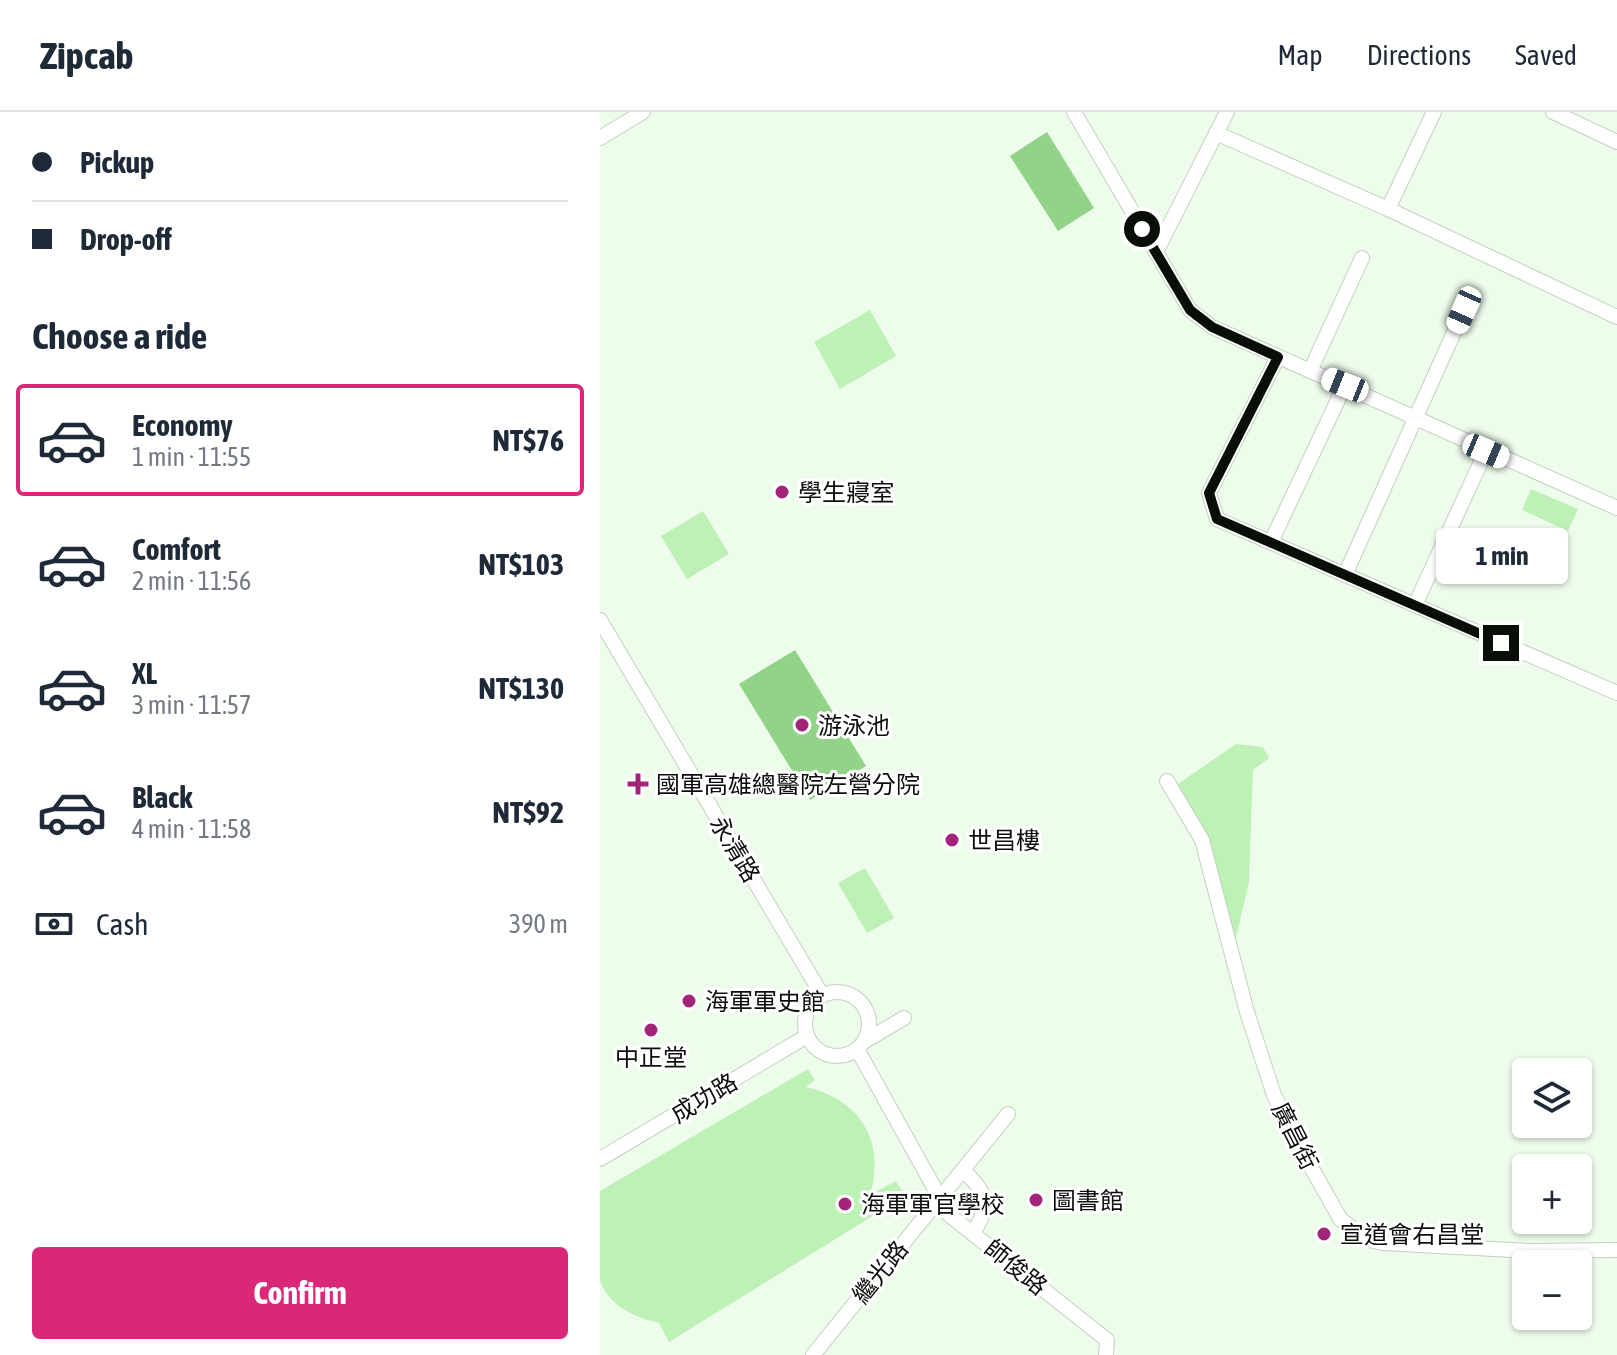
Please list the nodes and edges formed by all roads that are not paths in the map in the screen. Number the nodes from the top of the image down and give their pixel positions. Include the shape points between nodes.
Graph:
1 (643, 112) edge
2 (1074, 112) edge
3 (1227, 112) edge
4 (1434, 112) edge
5 (1553, 112) edge
6 (1216, 133) junction
7 (600, 138) edge
8 (1617, 142) edge
9 (1388, 209) junction
10 (1156, 252) junction
11 (1362, 258) dead end
12 (1464, 310) dead end
13 (1617, 317) edge
14 (1278, 357) junction
15 (1310, 371) junction
16 (1345, 385) junction
17 (1415, 419) junction
18 (1486, 451) junction
19 (1617, 508) edge
20 (1271, 542) junction
21 (1345, 575) junction
22 (1415, 605) junction
23 (600, 620) edge
24 (1617, 693) edge
25 (1167, 781) dead end
26 (822, 995) junction
27 (904, 1018) dead end
28 (807, 1036) junction
29 (861, 1045) junction
30 (1008, 1114) dead end
31 (600, 1159) edge
32 (963, 1170) junction
33 (940, 1198) junction
34 (973, 1234) junction
35 (1617, 1250) edge
36 (813, 1355) edge
37 (1106, 1355) edge

1 - 7 street
2 - 10 street
3 - 6 street
4 - 9 street
5 - 8 street
6 - 9 street
6 - 10 street
9 - 13 street
10 - 14 street via 1190,310 1212,327
11 - 15 street
12 - 17 street
14 - 15 street
14 - 20 street via 1209,493 1217,519
15 - 16 street
16 - 17 street
16 - 20 street
17 - 18 street
17 - 21 street
18 - 19 street
18 - 22 street
20 - 21 street
21 - 22 street
22 - 24 street
23 - 26 street, 永清路
25 - 35 street, 廣昌街 via 1202,840 1272,1091 1341,1220 1369,1240 1383,1243
26 - 28 street via 805,1017
26 - 29 street via 843,992 861,1002 869,1021
27 - 29 street
28 - 29 street via 829,1055
28 - 31 street, 成功路
29 - 33 street, 師俊路
30 - 32 street, 繼光路
32 - 33 street, 繼光路
32 - 34 street via 983,1190 986,1211
33 - 34 street, 師俊路 via 943,1210
33 - 36 street, 繼光路
34 - 37 street, 師俊路 via 1107,1340

